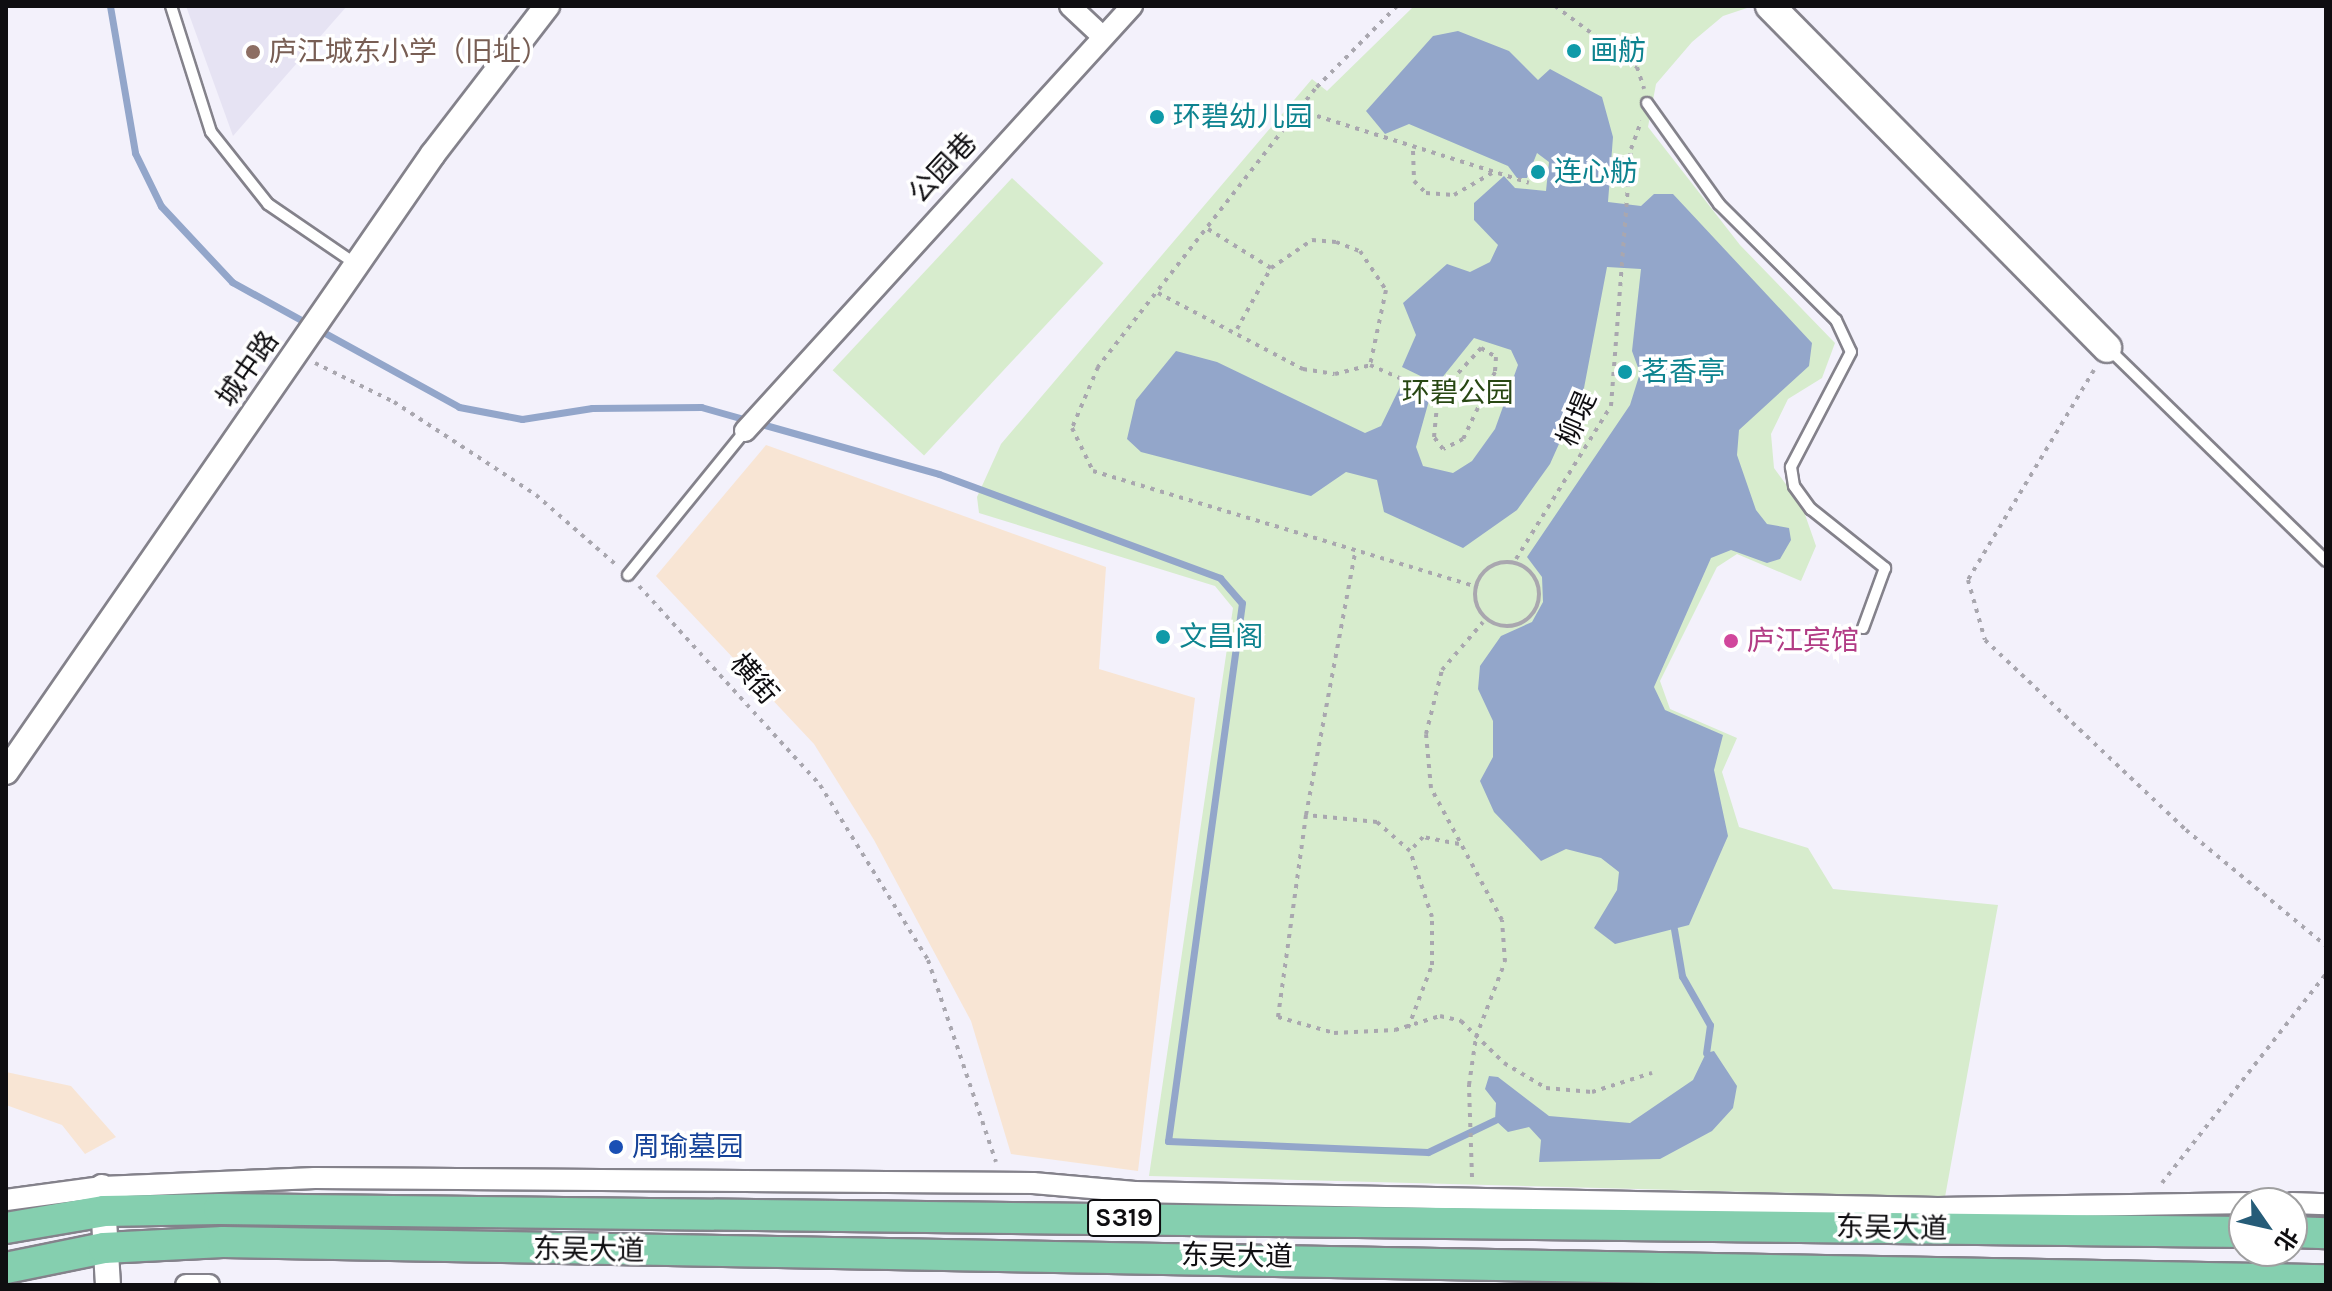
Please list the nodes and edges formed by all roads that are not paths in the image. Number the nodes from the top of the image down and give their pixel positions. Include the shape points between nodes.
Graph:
1 (171, 6) edge
2 (547, 6) edge
3 (1070, 6) edge
4 (1132, 6) edge
5 (1770, 6) edge
6 (1103, 37) junction
7 (1647, 103) road end
8 (356, 264) junction
9 (2107, 348) joint
10 (745, 431) joint
11 (2326, 561) edge
12 (628, 575) road end
13 (1863, 628) dead end
14 (6, 772) edge
15 (103, 1199) junction
16 (6, 1200) edge
17 (2228, 1203) edge
18 (6, 1228) edge
19 (2228, 1232) edge
20 (104, 1248) junction
21 (6, 1268) edge
22 (2326, 1280) edge
23 (108, 1285) edge
24 (186, 1285) edge
25 (209, 1285) edge

1 - 8 lane via 211,132 268,204
2 - 8 street, 城中路
3 - 6 street
4 - 6 street, 公园巷
5 - 9 main road
6 - 10 street, 公园巷
7 - 13 lane via 1719,204 1836,320 1851,352 1791,467 1794,486 1811,509 1885,568
8 - 14 street, 城中路
9 - 11 lane
10 - 12 lane
15 - 16 street
15 - 17 street via 315,1178 1003,1184 1938,1208
15 - 18 main road, 东吴大道 / S319
15 - 19 main road, 东吴大道 / S319
15 - 20 street
20 - 21 main road, 东吴大道 / S319
20 - 22 main road, 东吴大道 / S319 via 223,1242 978,1258 1124,1253
20 - 23 street
24 - 25 street

